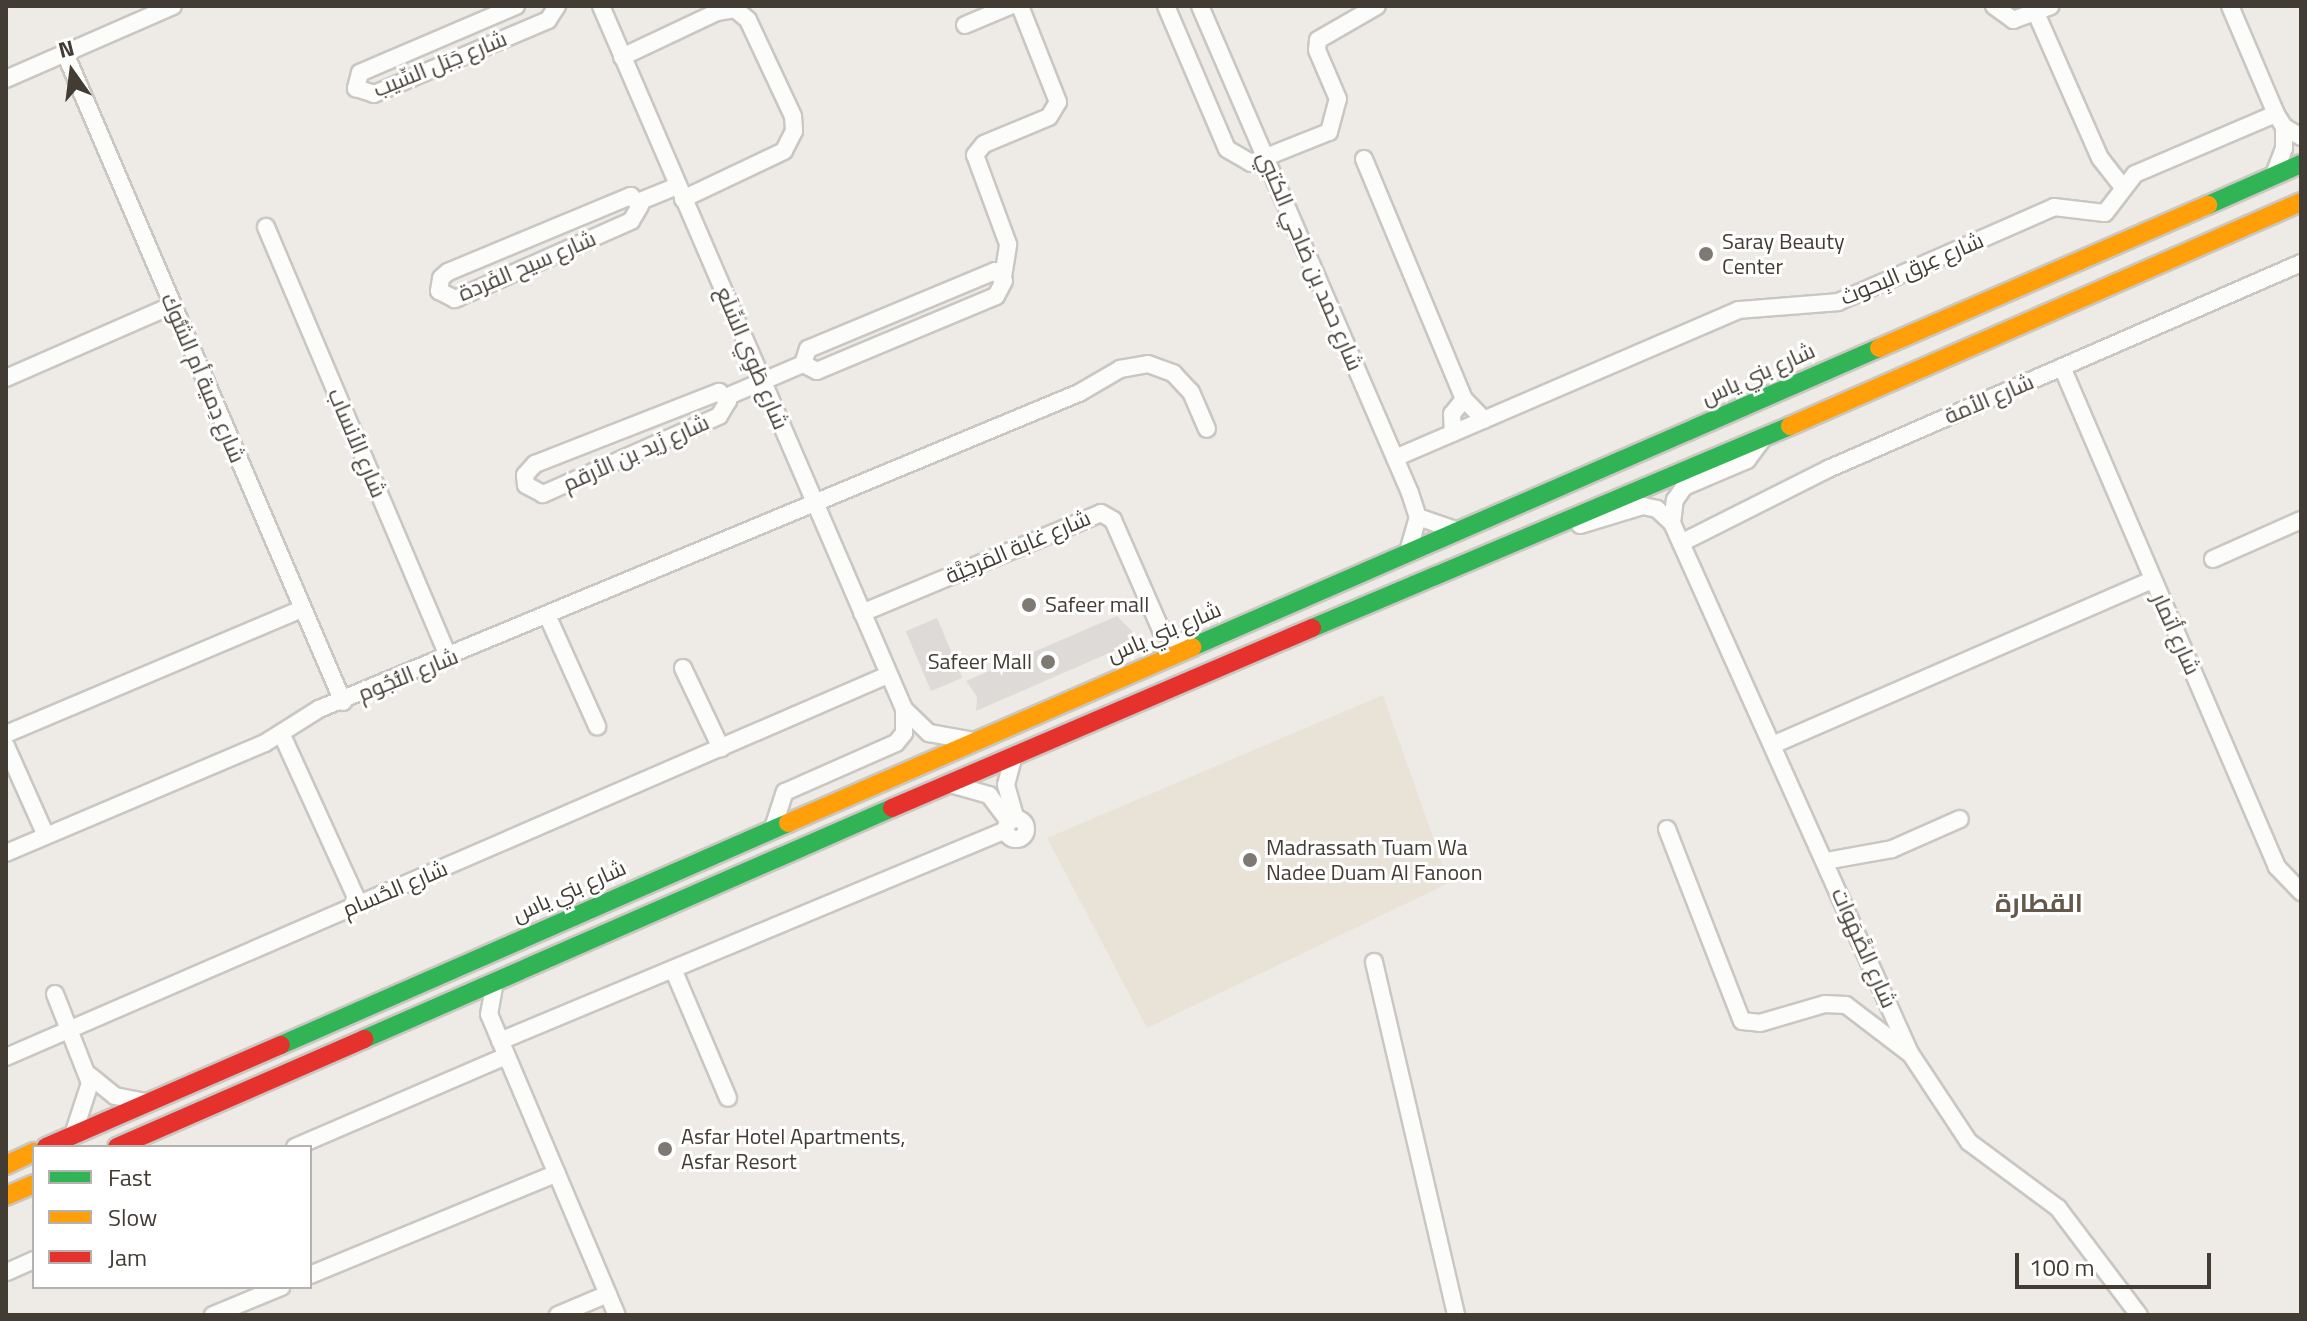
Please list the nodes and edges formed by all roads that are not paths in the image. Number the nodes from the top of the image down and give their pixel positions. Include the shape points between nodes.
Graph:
1 (173, 6) edge
2 (516, 6) edge
3 (557, 6) edge
4 (601, 6) edge
5 (1010, 6) edge
6 (1020, 6) edge
7 (1166, 6) edge
8 (1200, 6) edge
9 (1377, 6) edge
10 (1994, 6) edge
11 (2230, 6) edge
12 (2043, 10) edge
13 (965, 25) dead end
14 (65, 53) junction
15 (622, 57) junction
16 (6, 79) edge
17 (2280, 121) junction
18 (2301, 137) edge
19 (1364, 159) dead end
20 (1267, 161) junction
21 (2301, 164) edge
22 (2273, 177) junction
23 (2123, 187) junction
24 (680, 192) junction
25 (638, 202) junction
26 (2301, 202) edge
27 (266, 227) dead end
28 (2301, 263) edge
29 (1003, 277) junction
30 (173, 305) junction
31 (803, 364) junction
32 (2062, 367) junction
33 (6, 378) edge
34 (762, 382) junction
35 (726, 397) junction
36 (1464, 399) junction
37 (1484, 420) junction
38 (1207, 429) dead end
39 (1453, 433) junction
40 (1762, 438) junction
41 (1395, 458) junction
42 (1523, 503) junction
43 (815, 504) junction
44 (1418, 517) junction
45 (2301, 520) edge
46 (1672, 523) junction
47 (1562, 526) junction
48 (1455, 530) junction
49 (1681, 543) junction
50 (1511, 546) junction
51 (1409, 549) junction
52 (2213, 559) dead end
53 (2152, 580) junction
54 (302, 609) junction
55 (862, 613) junction
56 (548, 617) junction
57 (1198, 644) junction
58 (449, 659) junction
59 (683, 668) dead end
60 (888, 675) junction
61 (343, 702) junction
62 (904, 709) junction
63 (597, 726) dead end
64 (6, 734) edge
65 (282, 735) junction
66 (974, 740) junction
67 (1775, 744) junction
68 (6, 746) edge
69 (721, 748) junction
70 (1014, 755) junction
71 (884, 779) junction
72 (948, 783) junction
73 (1960, 819) dead end
74 (1010, 823) junction
75 (773, 828) junction
76 (1667, 829) dead end
77 (833, 834) junction
78 (46, 836) junction
79 (6, 853) edge
80 (1826, 861) junction
81 (2300, 892) edge
82 (359, 904) junction
83 (1374, 962) dead end
84 (673, 969) junction
85 (495, 981) junction
86 (55, 994) dead end
87 (454, 999) junction
88 (489, 1014) junction
89 (70, 1030) junction
90 (503, 1048) junction
91 (1910, 1053) junction
92 (6, 1057) edge
93 (89, 1075) junction
94 (728, 1098) dead end
95 (149, 1102) junction
96 (73, 1135) junction
97 (50, 1145) edge
98 (122, 1145) edge
99 (299, 1145) edge
100 (32, 1153) edge
101 (6, 1165) edge
102 (557, 1173) junction
103 (32, 1185) edge
104 (6, 1196) edge
105 (32, 1261) edge
106 (7, 1272) edge
107 (312, 1274) edge
108 (276, 1289) edge
109 (608, 1294) junction
110 (213, 1315) edge
111 (558, 1315) edge
112 (617, 1315) edge
113 (1456, 1315) edge
114 (2139, 1315) edge

1 - 14 street
2 - 3 street, شارع جَبَل السِّيب via 364,71 356,88 374,94 548,20
4 - 15 street, شارع طَوِي السِّلَع
5 - 13 street
6 - 29 street via 1058,102 1049,117 980,147 976,165 1008,244
7 - 20 street via 1227,149 1245,162
8 - 20 street, شارع حمد بن ضاحي الكتبي
9 - 20 street via 1318,40 1319,56 1338,99 1333,127 1318,141
10 - 12 street via 2013,20
11 - 17 street
12 - 23 street via 2100,158
14 - 16 street
14 - 30 street, شارع دِمية أم الشُّوك
15 - 24 street, شارع طَوِي السِّلَع
15 - 24 street, شارع سيح الفَردة via 717,12 735,9 748,20 793,116 794,131 784,151
17 - 18 street
17 - 22 street via 2284,148
17 - 23 street, شارع عِرق البِحوث via 2145,170
19 - 36 street
20 - 41 street, شارع حمد بن ضاحي الكتبي
21 - 22 main road, شارع بني ياس
22 - 42 main road, شارع بني ياس
23 - 37 street, شارع عِرق البِحوث via 2105,213 2054,207 1838,302 1739,310
24 - 25 street, شارع سيح الفَردة
24 - 34 street, شارع طَوِي السِّلَع
25 - 25 street, شارع سيح الفَردة via 622,197 448,272 439,291 450,299 459,297 631,221 640,211
26 - 40 main road
27 - 58 street, شارع الأنساب
28 - 32 street, شارع الأمة
29 - 31 street, شارع زَيد بن الأرقم via 986,272 808,349
29 - 31 street, شارع زَيد بن الأرقم via 1004,286 996,296 817,371
30 - 33 street
30 - 54 street, شارع دِمية أم الشُّوك
31 - 34 street, شارع زَيد بن الأرقم
32 - 49 street, شارع الأمة via 1828,469
32 - 53 street, شارع أتمار
34 - 35 street, شارع زَيد بن الأرقم
34 - 43 street, شارع طَوِي السِّلَع
35 - 35 street, شارع زَيد بن الأرقم via 714,391 535,464 527,470 526,485 538,494 548,492 719,416 728,406
36 - 37 street
36 - 39 street via 1452,414
37 - 39 street, شارع عِرق البِحوث
38 - 43 street, شارع النُّجُوم via 1180,378 1157,366 1129,366 1079,393 992,425
39 - 41 street, شارع عِرق البِحوث
40 - 46 street via 1762,447 1747,460 1684,487 1675,500
40 - 47 main road
41 - 44 street, شارع حمد بن ضاحي الكتبي
42 - 48 main road, شارع بني ياس
42 - 50 main road via 1523,518
43 - 55 street, شارع طَوِي السِّلَع
43 - 56 street, شارع النُّجُوم
44 - 48 street
44 - 51 street
45 - 52 street
46 - 47 street via 1657,509 1643,506 1592,524
46 - 49 street, شارع الصَّهَوات
47 - 50 main road
48 - 51 main road, شارع بني ياس
49 - 67 street, شارع الصَّهَوات
50 - 70 main road
51 - 57 main road, شارع بني ياس
53 - 67 street
53 - 81 street, شارع أتمار via 2277,867
54 - 61 street, شارع دِمية أم الشُّوك
54 - 64 street
55 - 57 street, شارع غابة المَرخِيَّة via 1101,513 1113,520 1161,630 1175,640
55 - 60 street, شارع طَوِي السِّلَع
56 - 58 street, شارع النُّجُوم
56 - 63 street
57 - 66 main road, شارع بني ياس
58 - 61 street, شارع النُّجُوم
59 - 69 street
60 - 62 street, شارع طَوِي السِّلَع
60 - 69 street, شارع الحُسام
61 - 65 street, شارع النُّجُوم via 308,714
62 - 66 street, شارع طَوِي السِّلَع via 929,733
62 - 75 street via 904,733 896,743 785,792
65 - 78 street, شارع النُّجُوم
65 - 82 street
66 - 71 main road, شارع بني ياس
67 - 80 street, شارع الصَّهَوات
68 - 78 street
69 - 82 street, شارع الحُسام
70 - 72 main road
70 - 74 street via 1006,785
71 - 75 main road, شارع بني ياس
71 - 77 main road via 873,794 828,814 826,823
72 - 74 street via 989,795
72 - 77 main road
73 - 80 street via 1892,849
74 - 84 street
75 - 95 main road, شارع بني ياس
76 - 91 street via 1742,1021 1760,1023 1825,1004 1846,1005
77 - 85 main road
78 - 79 street, شارع النُّجُوم
80 - 91 street, شارع الصَّهَوات
82 - 89 street, شارع الحُسام
83 - 113 street
84 - 90 street
84 - 94 street
85 - 87 main road
85 - 88 street
86 - 89 street
87 - 88 street
87 - 98 main road
88 - 90 street
89 - 92 street, شارع الحُسام
89 - 93 street
90 - 99 street
90 - 102 street
91 - 114 street, شارع الصَّهَوات via 1969,1142 2058,1208
93 - 95 street via 115,1096
93 - 96 street via 86,1107
95 - 96 main road, شارع بني ياس
96 - 97 main road, شارع بني ياس
100 - 101 main road
102 - 107 street
102 - 109 street
103 - 104 main road
105 - 106 street
108 - 110 street
109 - 111 street
109 - 112 street

